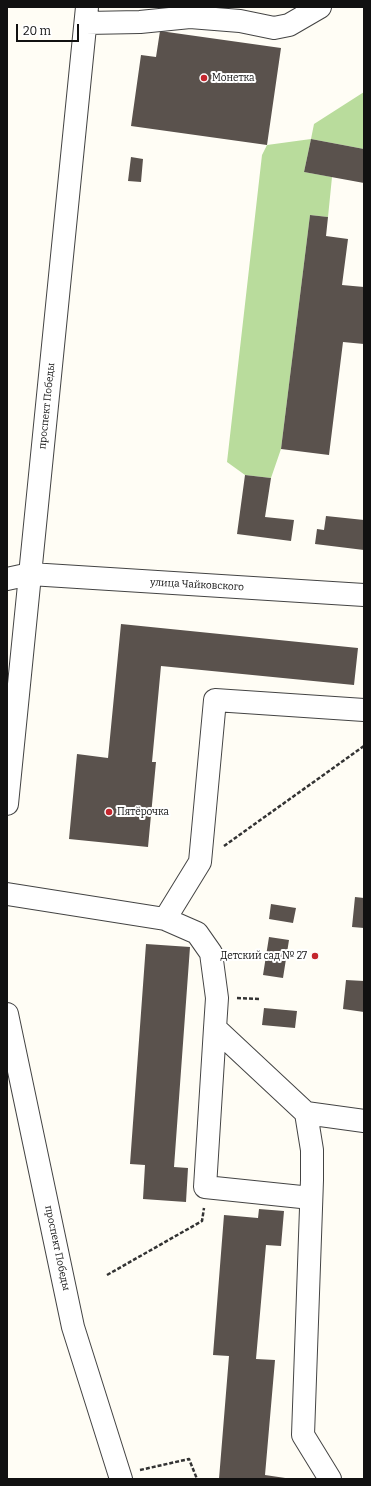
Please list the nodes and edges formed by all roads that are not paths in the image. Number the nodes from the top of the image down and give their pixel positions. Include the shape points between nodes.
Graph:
1 (320, 7) edge
2 (87, 15) edge
3 (30, 574) junction
4 (7, 579) edge
5 (364, 595) edge
6 (364, 710) edge
7 (7, 804) edge
8 (7, 894) edge
9 (165, 919) junction
10 (7, 1014) edge
11 (214, 1028) junction
12 (306, 1113) junction
13 (364, 1121) edge
14 (311, 1198) junction
15 (121, 1479) edge
16 (330, 1479) edge

1 - 2 street via 289,25 274,28 240,21 190,17 140,22
2 - 3 street, проспект Победы
3 - 4 street, улица Чайковского
3 - 5 street, улица Чайковского
3 - 7 street, проспект Победы
6 - 9 street via 215,700 200,862
8 - 9 street
9 - 11 street via 197,933 211,952 217,998
10 - 15 street, проспект Победы via 73,1326
11 - 12 street
11 - 14 street via 205,1187
12 - 13 street
12 - 14 street via 312,1150
14 - 16 street via 303,1435

